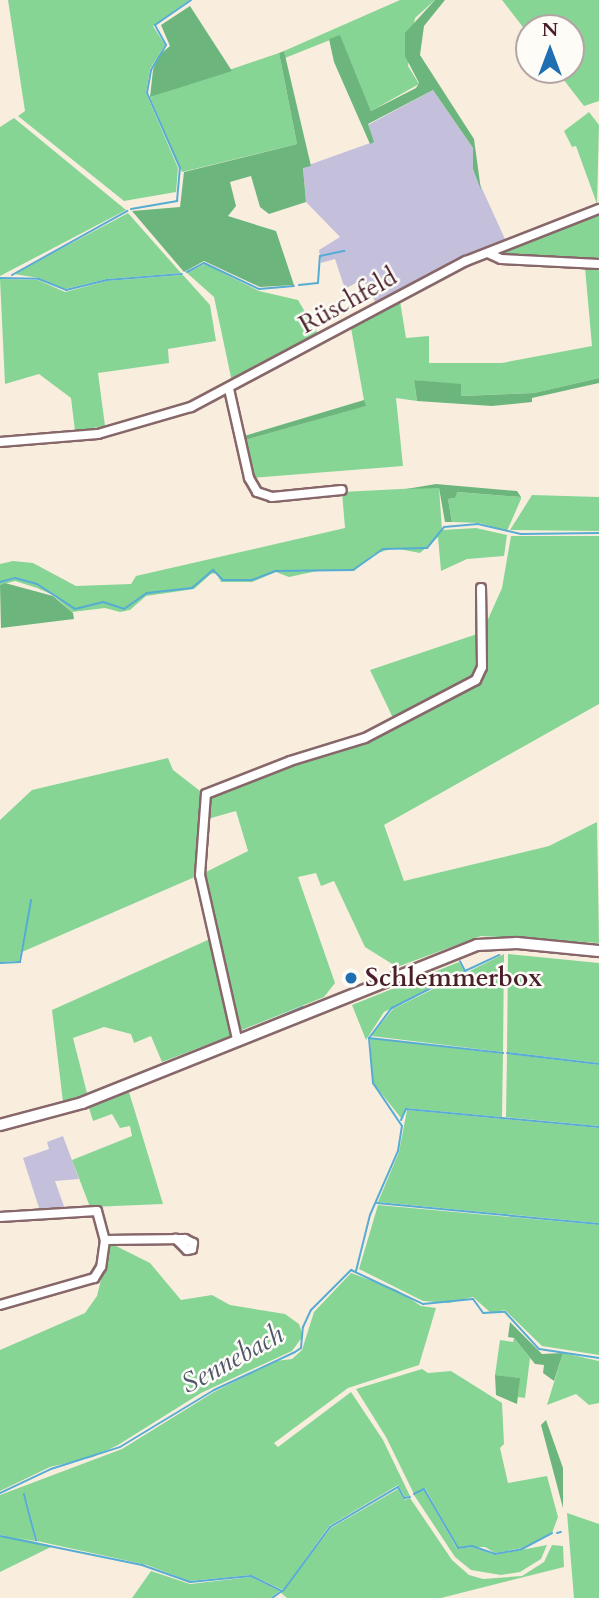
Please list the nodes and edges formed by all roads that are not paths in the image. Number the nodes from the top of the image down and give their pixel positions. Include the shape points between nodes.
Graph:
1 (599, 209) edge
2 (488, 253) junction
3 (599, 264) edge
4 (229, 389) junction
5 (0, 442) edge
6 (342, 491) dead end
7 (481, 588) dead end
8 (599, 951) edge
9 (237, 1039) junction
10 (0, 1125) edge
11 (0, 1217) edge
12 (176, 1239) dead end
13 (105, 1240) junction
14 (0, 1305) edge

1 - 2 street, Rüschfeld
2 - 3 street via 501,259
2 - 4 street, Rüschfeld
4 - 5 street, Rüschfeld via 119,429
4 - 6 street via 249,478 257,492 272,497
7 - 9 street via 482,667 476,680 365,738 206,794 200,875
8 - 9 main road via 517,943 477,945
9 - 10 main road via 82,1103
11 - 13 street via 97,1211
12 - 13 street
13 - 14 street via 102,1267 94,1278

